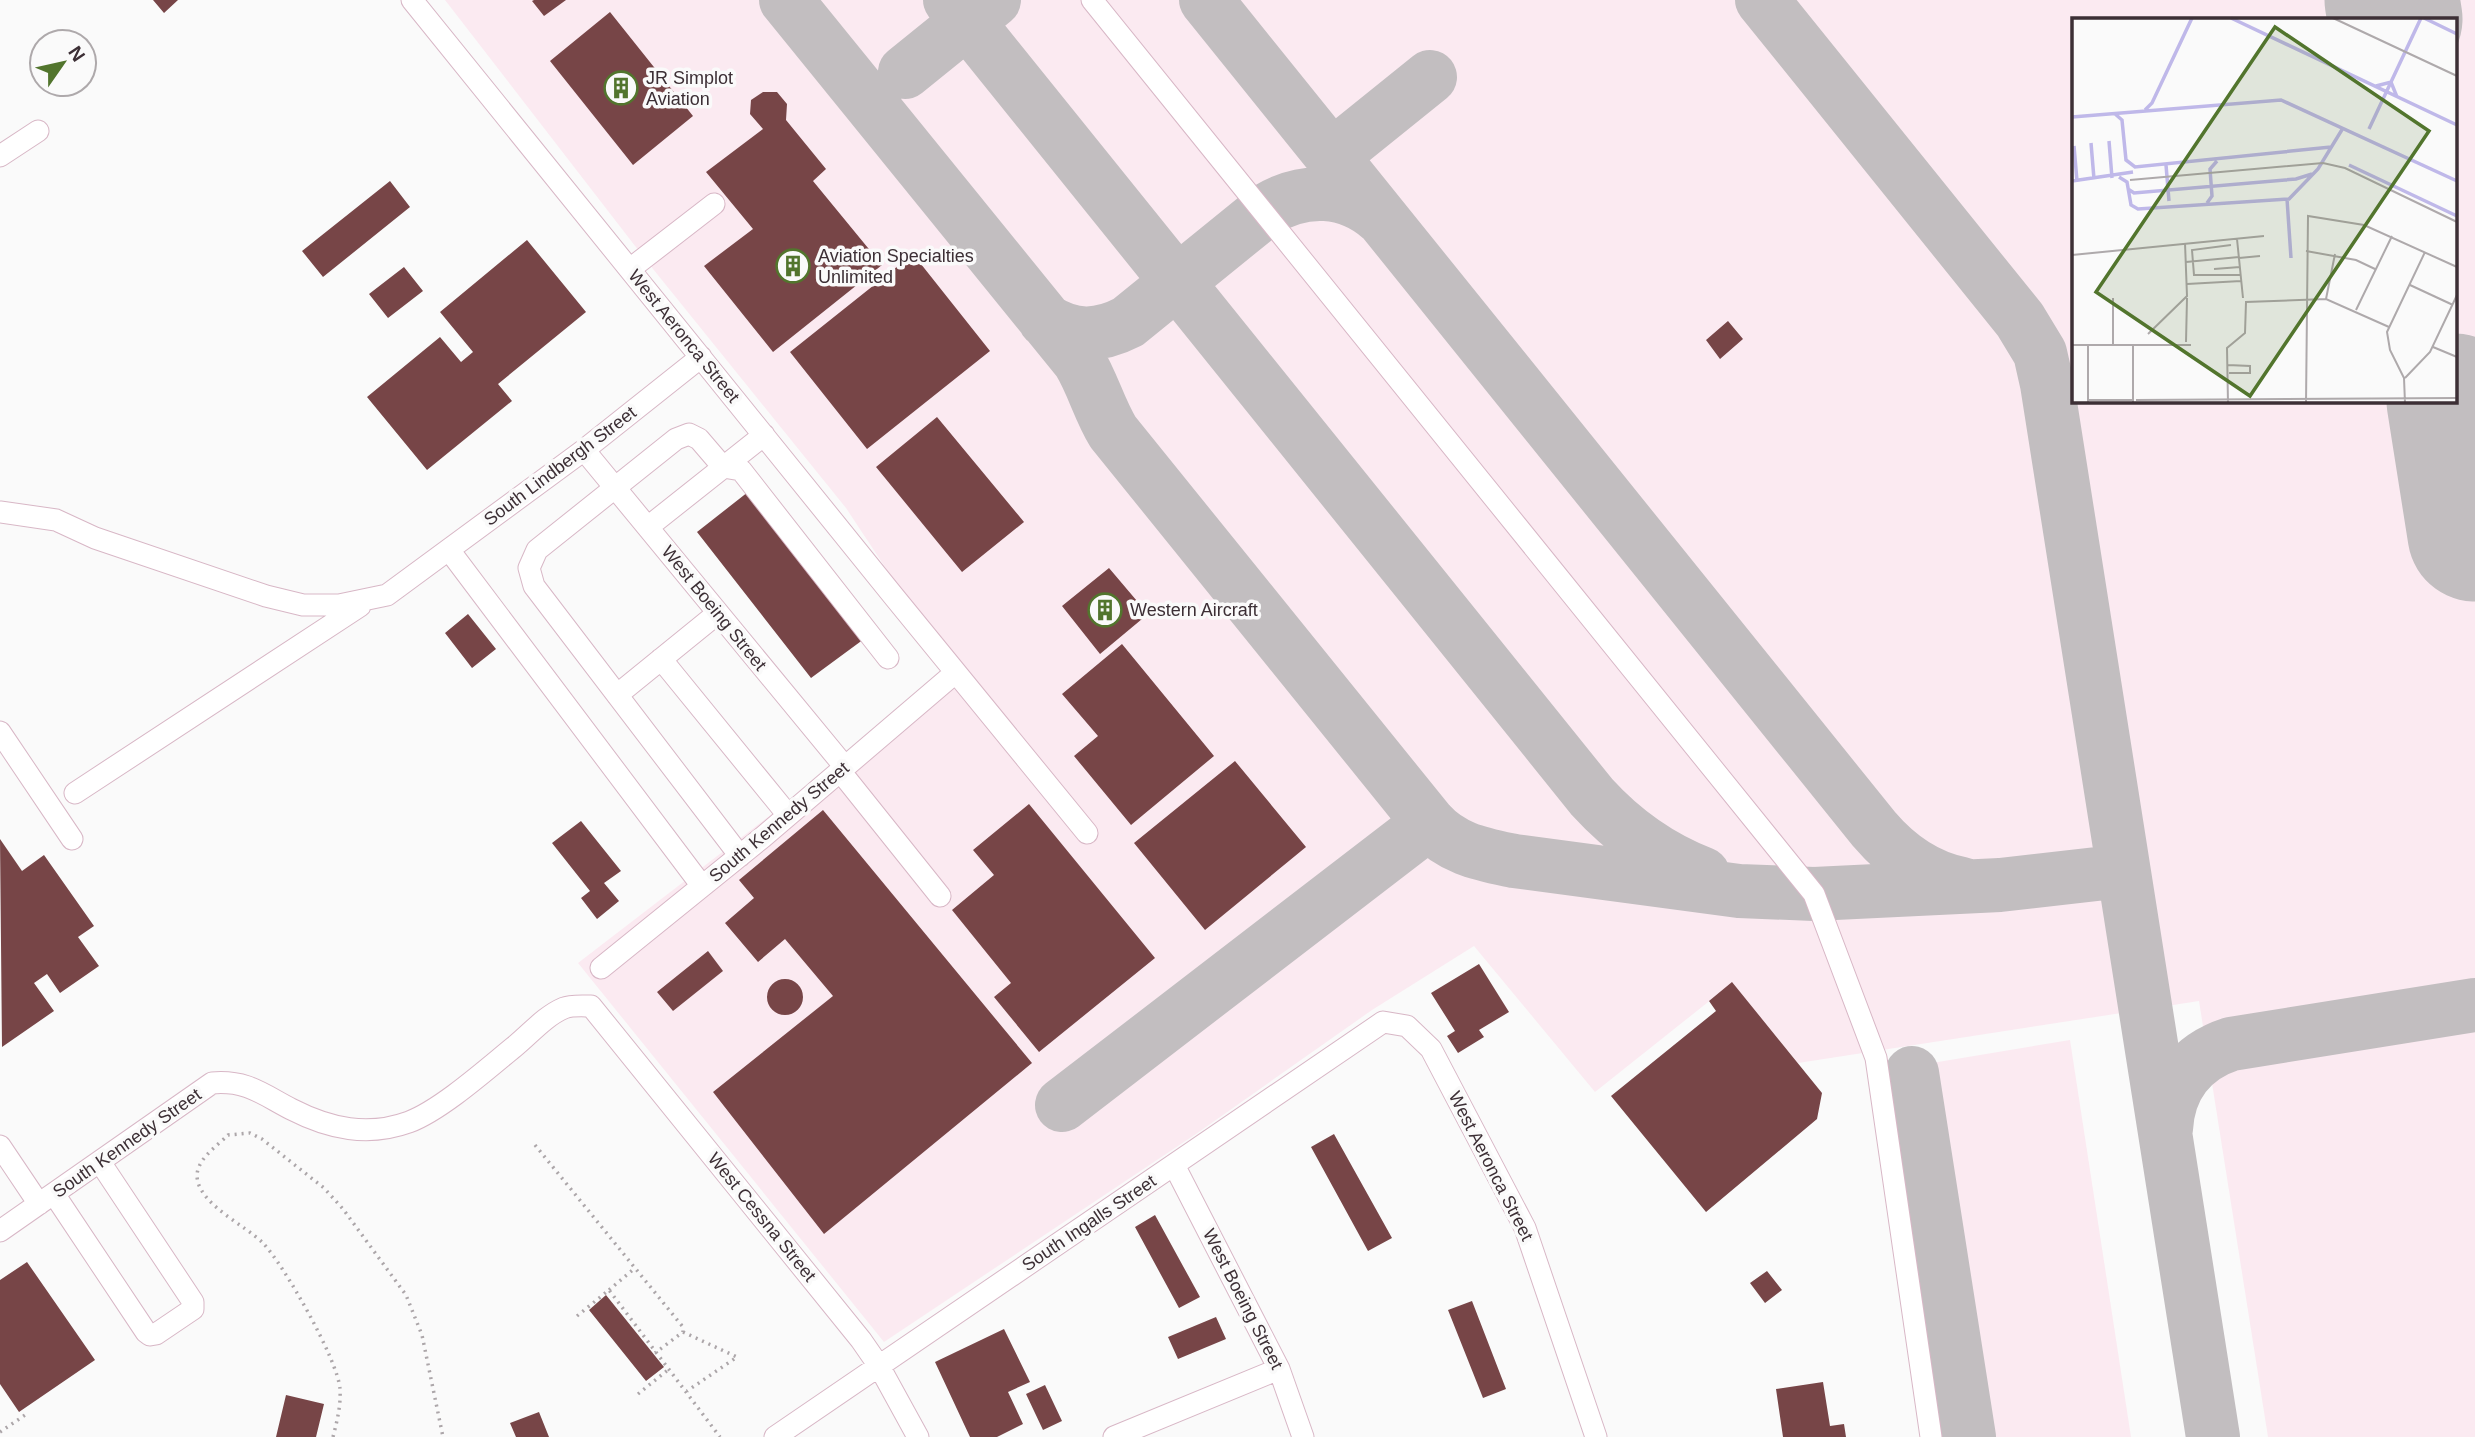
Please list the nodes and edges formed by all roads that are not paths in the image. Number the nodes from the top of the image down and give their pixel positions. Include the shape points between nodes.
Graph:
1 (412, 0) edge
2 (1092, 0) edge
3 (38, 131) dead end
4 (0, 156) edge
5 (714, 204) dead end
6 (630, 269) junction
7 (701, 357) junction
8 (764, 435) junction
9 (584, 450) junction
10 (723, 467) junction
11 (616, 489) junction
12 (0, 512) edge
13 (648, 527) junction
14 (449, 550) junction
15 (367, 601) junction
16 (718, 613) junction
17 (888, 658) dead end
18 (661, 659) junction
19 (955, 674) junction
20 (617, 695) junction
21 (0, 732) edge
22 (842, 769) junction
23 (75, 793) dead end
24 (788, 815) junction
25 (1087, 833) dead end
26 (72, 839) dead end
27 (740, 856) junction
28 (702, 886) junction
29 (940, 896) dead end
30 (601, 968) dead end
31 (591, 1006) joint
32 (1407, 1026) joint
33 (0, 1146) edge
34 (100, 1162) junction
35 (1174, 1165) junction
36 (47, 1199) junction
37 (0, 1231) edge
38 (879, 1366) junction
39 (1279, 1369) junction
40 (775, 1437) edge
41 (918, 1437) edge
42 (1114, 1437) edge
43 (1303, 1437) edge
44 (1596, 1437) edge
45 (1931, 1437) edge

1 - 6 street, West Aeronca Street
2 - 45 street via 1814,894 1876,1058
3 - 4 street
5 - 6 street
6 - 7 street, West Aeronca Street
7 - 8 street, West Aeronca Street
7 - 9 street, South Lindbergh Street
8 - 10 street
8 - 19 street, West Aeronca Street
9 - 11 street, West Boeing Street
9 - 14 street, South Lindbergh Street
10 - 11 street via 689,434
10 - 13 street
10 - 17 street via 741,470
11 - 13 street, West Boeing Street
11 - 20 street via 537,550 529,568 534,586
12 - 15 street via 56,520 266,597 303,605
13 - 16 street, West Boeing Street
14 - 15 street, South Lindbergh Street via 387,596
14 - 28 street
15 - 23 street
16 - 18 street
16 - 22 street, West Boeing Street
18 - 20 street
18 - 24 street
19 - 22 street, South Kennedy Street
19 - 25 street, West Aeronca Street
20 - 27 street
21 - 26 street
22 - 24 street, South Kennedy Street
22 - 29 street, West Boeing Street
24 - 27 street, South Kennedy Street
27 - 28 street, South Kennedy Street
28 - 30 street, South Kennedy Street
31 - 34 street, South Kennedy Street via 566,1007 434,1109 383,1130 341,1129 314,1121 242,1084 212,1083
31 - 38 street, West Cessna Street
32 - 35 street, South Ingalls Street via 1383,1022
32 - 44 street, West Aeronca Street via 1431,1049 1525,1228
33 - 36 street
34 - 36 street, South Kennedy Street
34 - 36 street via 193,1302 193,1309 156,1334 146,1332
35 - 38 street, South Ingalls Street
35 - 39 street, West Boeing Street
36 - 37 street, South Kennedy Street
38 - 40 street, South Ingalls Street
38 - 41 street, West Cessna Street
39 - 42 street
39 - 43 street, West Boeing Street

